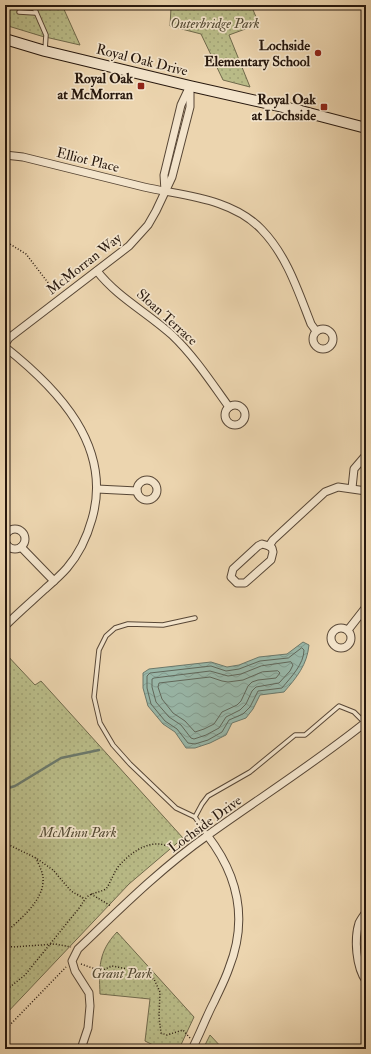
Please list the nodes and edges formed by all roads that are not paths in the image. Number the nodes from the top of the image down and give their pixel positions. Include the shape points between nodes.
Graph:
1 (33, 5) edge
2 (19, 12) dead end
3 (36, 12) junction
4 (5, 39) edge
5 (45, 51) junction
6 (190, 86) junction
7 (366, 128) edge
8 (5, 155) edge
9 (165, 192) junction
10 (97, 271) junction
11 (316, 331) dead end
12 (5, 346) edge
13 (229, 407) dead end
14 (366, 455) edge
15 (352, 488) junction
16 (97, 489) junction
17 (366, 490) edge
18 (137, 491) dead end
19 (269, 546) junction
20 (22, 547) dead end
21 (54, 581) junction
22 (366, 607) edge
23 (195, 618) dead end
24 (5, 626) edge
25 (348, 630) dead end
26 (365, 722) edge
27 (195, 817) junction
28 (207, 835) junction
29 (366, 912) edge
30 (366, 981) edge
31 (193, 1046) edge
32 (80, 1049) edge

1 - 3 lane
2 - 3 lane
3 - 5 lane via 46,35
4 - 5 main road, Royal Oak Drive
5 - 6 main road, Royal Oak Drive
6 - 7 main road, Royal Oak Drive via 301,110
6 - 9 street, McMorran Way via 190,107 172,177
8 - 9 street, Elliot Place via 23,157
9 - 10 street, McMorran Way via 139,236
9 - 11 street, Elliot Place via 204,199 233,209 261,228 280,252
10 - 12 street, McMorran Way via 9,338
10 - 13 street, Sloan Terrace via 105,281 172,335 196,362
12 - 16 street via 31,368 71,412 90,448
14 - 15 street via 354,469
15 - 17 street
15 - 19 street via 338,487 325,492
16 - 18 street
16 - 21 street via 85,540 67,568
19 - 19 street via 258,546 233,568 231,577 241,584 245,583 271,560 273,552
20 - 21 street
21 - 24 street
22 - 25 street
23 - 27 lane via 163,625 128,624 115,628 106,636 99,650 94,697 100,723 113,745 176,808
26 - 27 lane via 354,712 339,706 305,735 295,735 250,772 208,796
26 - 28 street, Lochside Drive via 312,763
27 - 28 lane
28 - 31 street via 227,865 235,891 239,919 230,968
28 - 32 street, Lochside Drive via 78,949 72,961 75,971 89,993 90,1006 88,1028
29 - 30 street via 360,922 356,949 362,975

